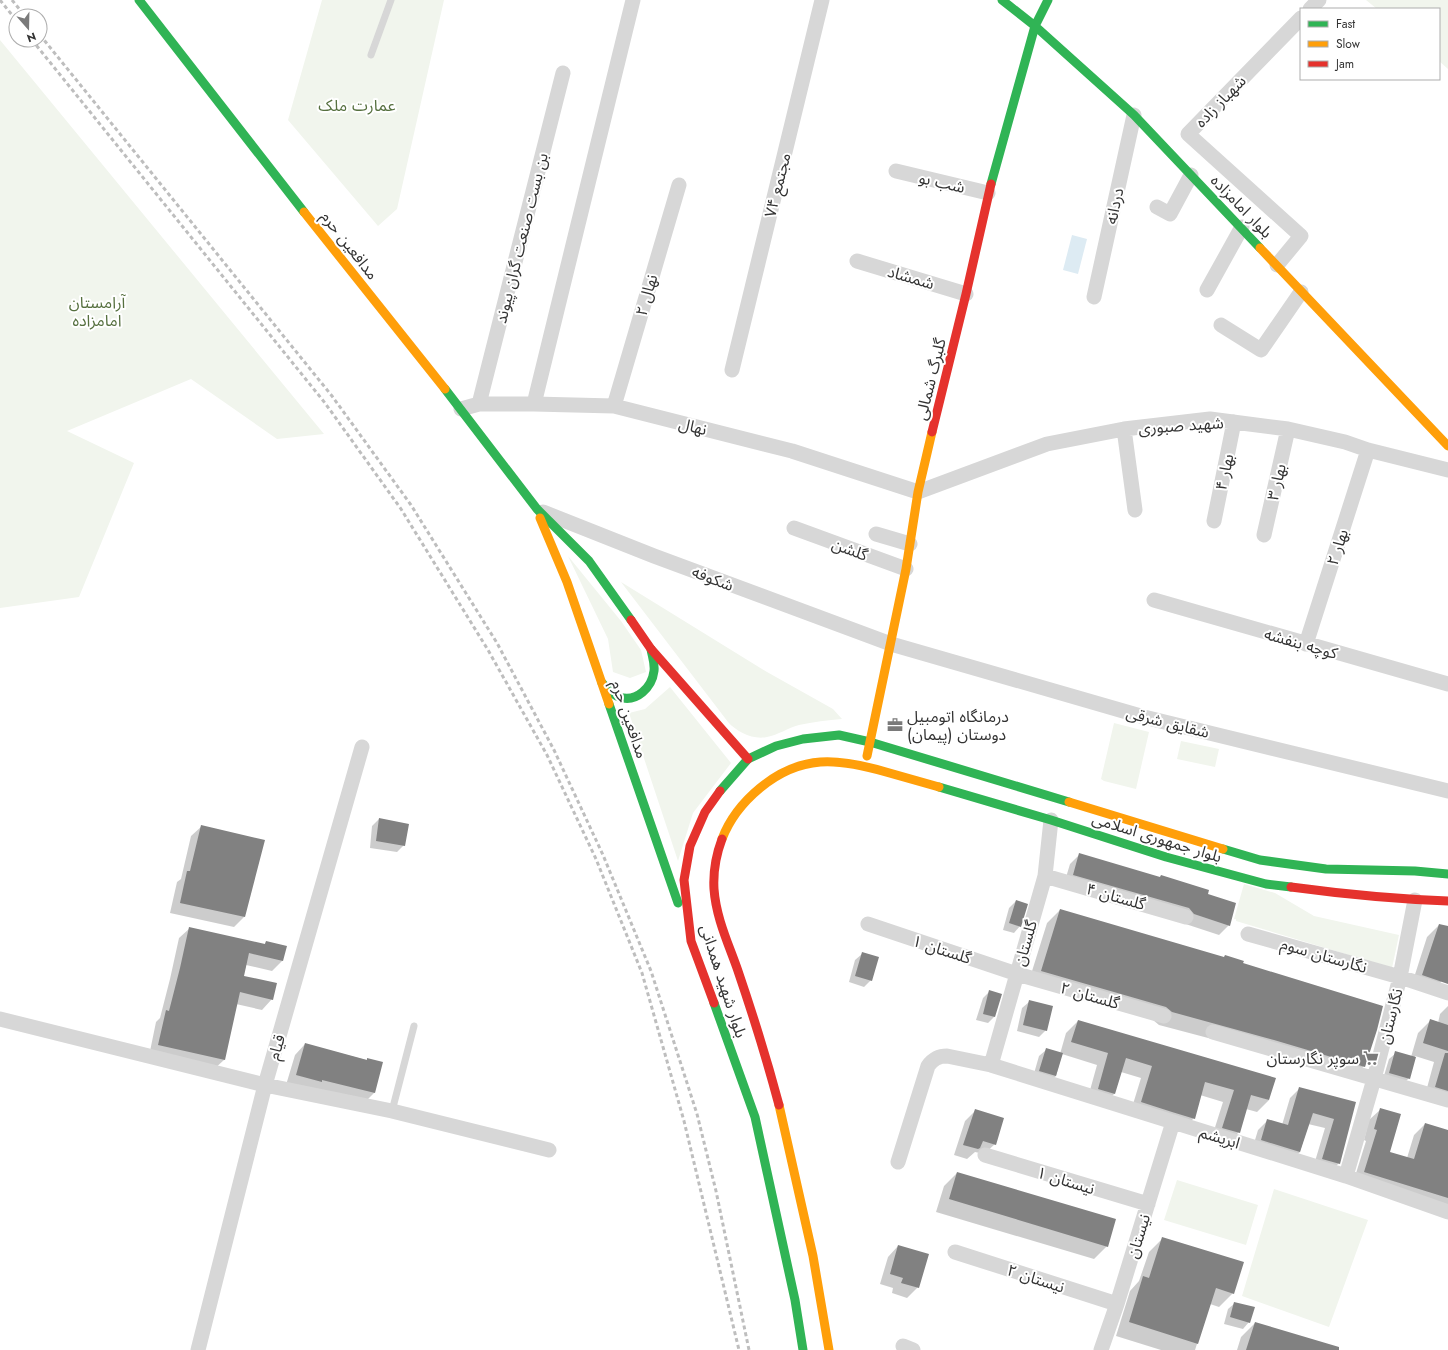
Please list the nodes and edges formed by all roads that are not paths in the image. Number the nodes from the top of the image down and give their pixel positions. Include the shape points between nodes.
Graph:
1 (140, 0) edge
2 (391, 0) edge
3 (633, 0) edge
4 (822, 0) edge
5 (1002, 0) edge
6 (1048, 0) edge
7 (1319, 0) edge
8 (1311, 8) edge
9 (1300, 19) edge
10 (1035, 26) junction
11 (371, 54) dead end
12 (563, 73) dead end
13 (1134, 114) junction
14 (896, 171) dead end
15 (1191, 175) junction
16 (678, 184) dead end
17 (988, 193) junction
18 (1157, 207) dead end
19 (1242, 227) junction
20 (857, 261) dead end
21 (1277, 266) junction
22 (1207, 290) dead end
23 (1301, 292) junction
24 (966, 294) junction
25 (1094, 297) dead end
26 (1221, 325) dead end
27 (732, 370) dead end
28 (479, 404) junction
29 (534, 404) junction
30 (614, 406) junction
31 (461, 409) junction
32 (1234, 422) junction
33 (1124, 429) junction
34 (1288, 429) junction
35 (1448, 446) edge
36 (1368, 450) junction
37 (1448, 470) edge
38 (918, 492) junction
39 (537, 509) junction
40 (1135, 510) dead end
41 (1214, 522) dead end
42 (794, 528) dead end
43 (876, 534) dead end
44 (1264, 534) dead end
45 (910, 544) junction
46 (906, 569) junction
47 (1154, 600) dead end
48 (891, 644) junction
49 (1306, 644) junction
50 (651, 649) junction
51 (602, 683) junction
52 (1448, 684) edge
53 (870, 742) junction
54 (362, 747) dead end
55 (748, 759) junction
56 (865, 766) junction
57 (1448, 791) edge
58 (1051, 820) junction
59 (1448, 874) edge
60 (1045, 876) junction
61 (1415, 900) junction
62 (1448, 901) edge
63 (1186, 917) dead end
64 (868, 924) dead end
65 (1248, 934) dead end
66 (691, 941) junction
67 (1016, 974) junction
68 (1400, 977) junction
69 (1448, 994) edge
70 (1164, 1016) dead end
71 (0, 1019) edge
72 (414, 1026) dead end
73 (1213, 1032) dead end
74 (991, 1065) junction
75 (1374, 1079) junction
76 (265, 1085) junction
77 (1448, 1100) edge
78 (392, 1111) junction
79 (1173, 1122) junction
80 (549, 1150) dead end
81 (985, 1155) dead end
82 (898, 1162) dead end
83 (1346, 1176) junction
84 (1148, 1204) junction
85 (1448, 1212) edge
86 (955, 1252) dead end
87 (1117, 1304) junction
88 (198, 1350) edge
89 (803, 1350) edge
90 (829, 1350) edge
91 (1101, 1350) edge

1 - 31 main road, مدافعین حرم
2 - 11 lane
3 - 29 street
4 - 27 street, مجتمع ۷۴
5 - 10 main road, بلوار امامزاده
6 - 10 main road, گلبرگ شمالی
7 - 8 street
9 - 21 street, شهباز زاده via 1188,134 1301,236
10 - 13 main road, بلوار امامزاده
10 - 17 main road, گلبرگ شمالی
12 - 28 street, بن بست صنعت گران پیوند
13 - 15 main road, بلوار امامزاده
13 - 25 street, دردانه
14 - 17 street, شب بو
15 - 18 street via 1170,214
15 - 19 main road, بلوار امامزاده
16 - 30 street, نهال ۲
17 - 24 main road, گلبرگ شمالی
19 - 21 main road, بلوار امامزاده
19 - 22 street
20 - 24 street, شمشاد
21 - 23 main road, بلوار امامزاده
23 - 26 street via 1261,350
23 - 35 main road, بلوار امامزاده
24 - 38 main road, گلبرگ شمالی
28 - 29 street, نهال
28 - 31 street, نهال
29 - 30 street, نهال
30 - 38 street, نهال via 792,451
31 - 39 main road, مدافعین حرم
32 - 33 street, شهید صبوری via 1210,419
32 - 34 street, شهید صبوری
32 - 41 street, بهار ۴
33 - 38 street, شهید صبوری via 1047,444
33 - 40 street
34 - 36 street, شهید صبوری
34 - 44 street, بهار ۳
36 - 37 street, شهید صبوری
36 - 49 street, بهار ۲
38 - 45 main road, گلبرگ شمالی
39 - 48 street, شکوفه via 654,556
39 - 50 main road, مدافعین حرم via 589,561
39 - 51 main road, مدافعین حرم via 567,582
42 - 46 street, گلشن
43 - 45 street
45 - 46 main road, گلبرگ شمالی
46 - 48 main road, گلبرگ شمالی
47 - 49 street, کوچه بنفشه
48 - 53 main road, گلبرگ شمالی
48 - 57 street, شقایق شرقی via 1144,717
49 - 52 street, کوچه بنفشه
50 - 51 main road via 654,669 652,680 643,693 631,698 618,697
50 - 55 main road, مدافعین حرم
51 - 66 main road, مدافعین حرم
53 - 55 main road, بلوار شهید همدانی via 839,735 803,739 776,746
53 - 56 main road, گلبرگ شمالی
53 - 59 main road, بلوار جمهوری اسلامی via 1260,860 1326,869
54 - 76 street, قیام
55 - 66 main road, بلوار شهید همدانی via 705,812 690,846 684,880
56 - 58 main road, بلوار جمهوری اسلامی
56 - 90 main road, بلوار شهید همدانی via 834,760 810,762 778,775 764,785 743,804 730,821 720,848 714,879 714,894 719,913 775,1092 784,1143 811,1246
58 - 60 street, گلستان
58 - 61 main road, بلوار جمهوری اسلامی via 1166,857 1266,884
60 - 63 street, گلستان ۴
60 - 67 street, گلستان
61 - 62 main road, بلوار جمهوری اسلامی
61 - 68 street, نگارستان
64 - 67 street, گلستان ۱
65 - 68 street, نگارستان سوم
66 - 89 main road, بلوار شهید همدانی via 765,1148
67 - 70 street, گلستان ۲
67 - 74 street, گلستان
68 - 69 street, نگارستان سوم
68 - 75 street, نگارستان
71 - 76 street
72 - 78 lane
73 - 75 street
74 - 79 street, ابریشم
74 - 82 street, ابریشم via 948,1056 934,1059 928,1066
75 - 77 street
75 - 83 street, نگارستان
76 - 78 street
76 - 88 street, قیام
78 - 80 street
79 - 83 street, ابریشم
79 - 84 street, نیستان
81 - 84 street, نیستان ۱
83 - 85 street, ابریشم
84 - 87 street, نیستان
86 - 87 street, نیستان ۲
87 - 91 street, نیستان

